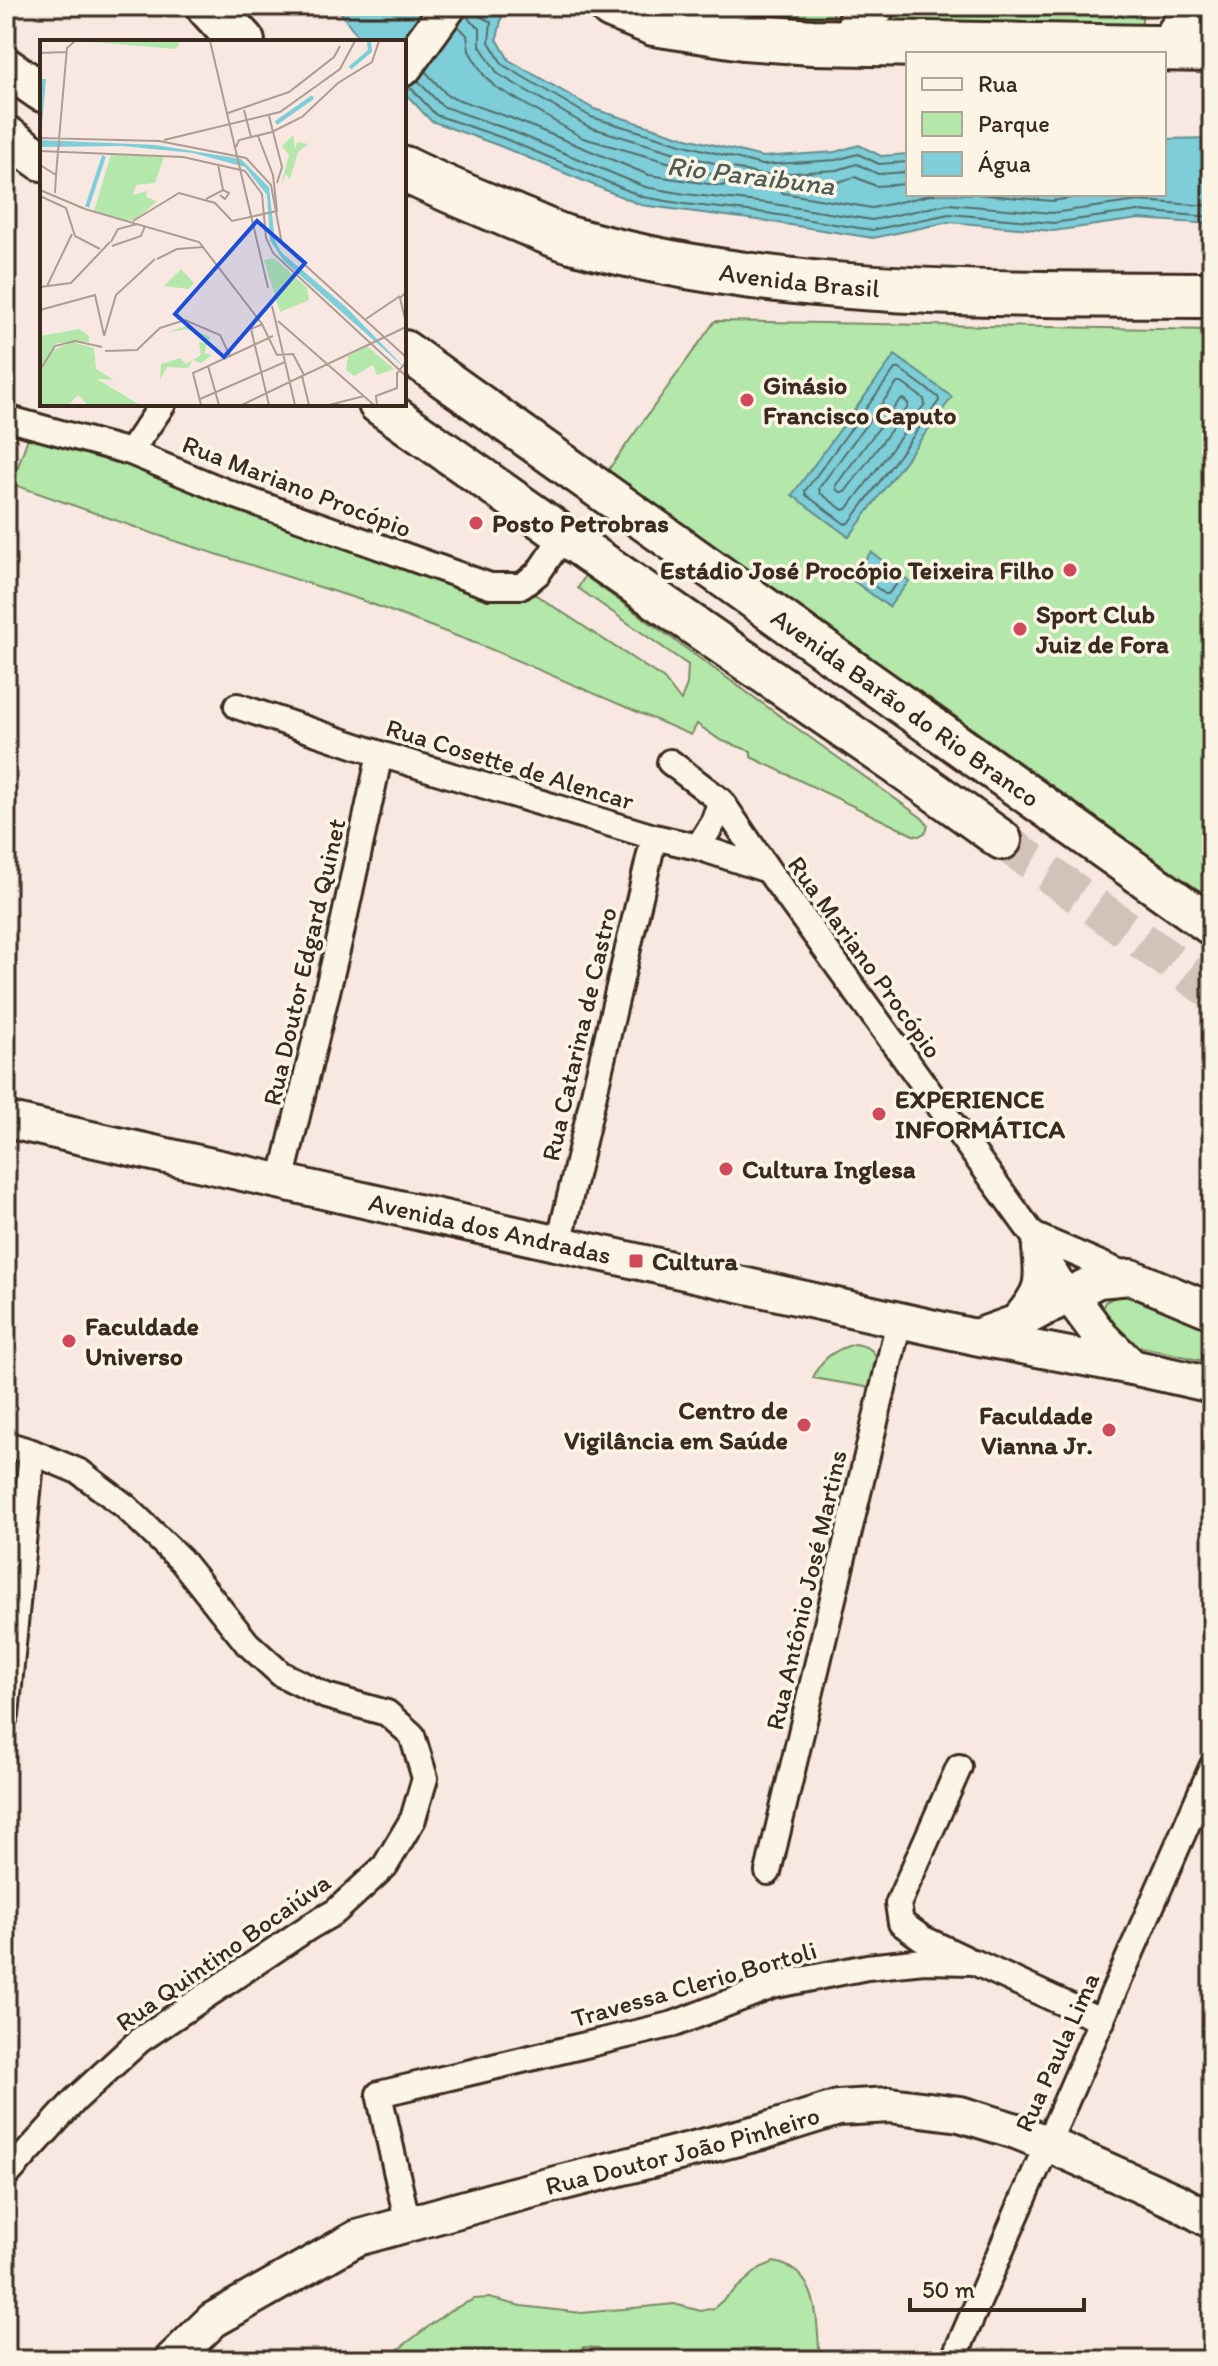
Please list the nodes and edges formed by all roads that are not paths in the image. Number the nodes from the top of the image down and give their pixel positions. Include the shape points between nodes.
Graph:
1 (209, 6) edge
2 (449, 6) edge
3 (612, 6) edge
4 (852, 20) edge
5 (1212, 20) edge
6 (240, 40) edge
7 (1157, 48) junction
8 (1212, 49) edge
9 (406, 65) edge
10 (6, 67) edge
11 (40, 91) edge
12 (6, 135) edge
13 (40, 160) edge
14 (406, 170) edge
15 (1212, 295) edge
16 (406, 351) edge
17 (162, 406) edge
18 (381, 406) edge
19 (6, 418) edge
20 (130, 452) junction
21 (564, 535) junction
22 (237, 706) dead end
23 (380, 754) junction
24 (670, 762) dead end
25 (721, 801) junction
26 (654, 837) junction
27 (1002, 840) tunnel mouth
28 (698, 847) junction
29 (768, 870) junction
30 (1212, 926) edge
31 (6, 1120) edge
32 (281, 1182) junction
33 (1036, 1242) junction
34 (559, 1244) junction
35 (1131, 1277) junction
36 (1069, 1294) junction
37 (1212, 1311) edge
38 (899, 1321) junction
39 (1018, 1322) junction
40 (975, 1337) junction
41 (1132, 1367) junction
42 (1212, 1385) edge
43 (6, 1444) edge
44 (32, 1452) junction
45 (6, 1715) edge
46 (959, 1767) dead end
47 (1212, 1767) edge
48 (768, 1872) dead end
49 (974, 1962) junction
50 (1102, 2021) junction
51 (1048, 2144) junction
52 (6, 2176) edge
53 (1212, 2221) edge
54 (408, 2224) junction
55 (172, 2360) edge
56 (953, 2360) edge

1 - 6 highway
2 - 9 main road
3 - 4 highway via 654,23 739,37
4 - 7 highway
5 - 7 street via 1178,19
7 - 8 highway
10 - 11 main road
12 - 13 main road
14 - 15 highway, Avenida Brasil via 569,240 713,270 817,283 1005,294
16 - 30 main road, Avenida Barão do Rio Branco
17 - 20 street
18 - 21 main road, Avenida Barão do Rio Branco
19 - 20 street, Rua Mariano Procópio
20 - 21 street, Rua Mariano Procópio via 234,495 490,586 522,586 538,573
21 - 27 main road, Avenida Barão do Rio Branco
22 - 23 street, Rua Cosette de Alencar
23 - 26 street, Rua Cosette de Alencar
23 - 32 street, Rua Doutor Edgard Quinet
24 - 25 street, Rua Mariano Procópio
25 - 28 street
25 - 29 street, Rua Mariano Procópio
26 - 28 street, Rua Cosette de Alencar
26 - 34 street, Rua Catarina de Castro
28 - 29 street, Rua Cosette de Alencar
29 - 33 street, Rua Mariano Procópio
31 - 32 main road, Avenida dos Andradas
32 - 34 main road, Avenida dos Andradas
33 - 35 street
33 - 36 street, Rua Mariano Procópio
33 - 39 main road via 1043,1279
34 - 38 main road, Avenida dos Andradas
35 - 36 main road via 1098,1280
35 - 37 main road
36 - 39 main road
36 - 41 main road
38 - 40 main road, Avenida dos Andradas
38 - 48 street, Rua Antônio José Martins
39 - 40 main road
40 - 41 main road, Avenida dos Andradas
41 - 42 main road, Avenida dos Andradas
43 - 44 street, Rua Quintino Bocaiúva
44 - 45 street
44 - 52 street, Rua Quintino Bocaiúva via 80,1472 125,1506 181,1560 247,1643 281,1674 326,1696 387,1713 412,1735 425,1778 413,1819 385,1866 335,1912 140,2040 75,2100
46 - 49 street via 898,1904 901,1923
47 - 50 street, Rua Paula Lima
49 - 50 street, Travessa Clerio Bortoli
49 - 54 street, Travessa Clerio Bortoli via 867,1967 772,1986 674,2024 379,2094
50 - 51 street, Rua Paula Lima
51 - 53 main road, Rua Doutor João Pinheiro
51 - 54 main road, Rua Doutor João Pinheiro via 960,2114 890,2105 838,2108
51 - 56 street, Rua Paula Lima
54 - 55 main road, Rua Doutor João Pinheiro via 357,2238 213,2320

